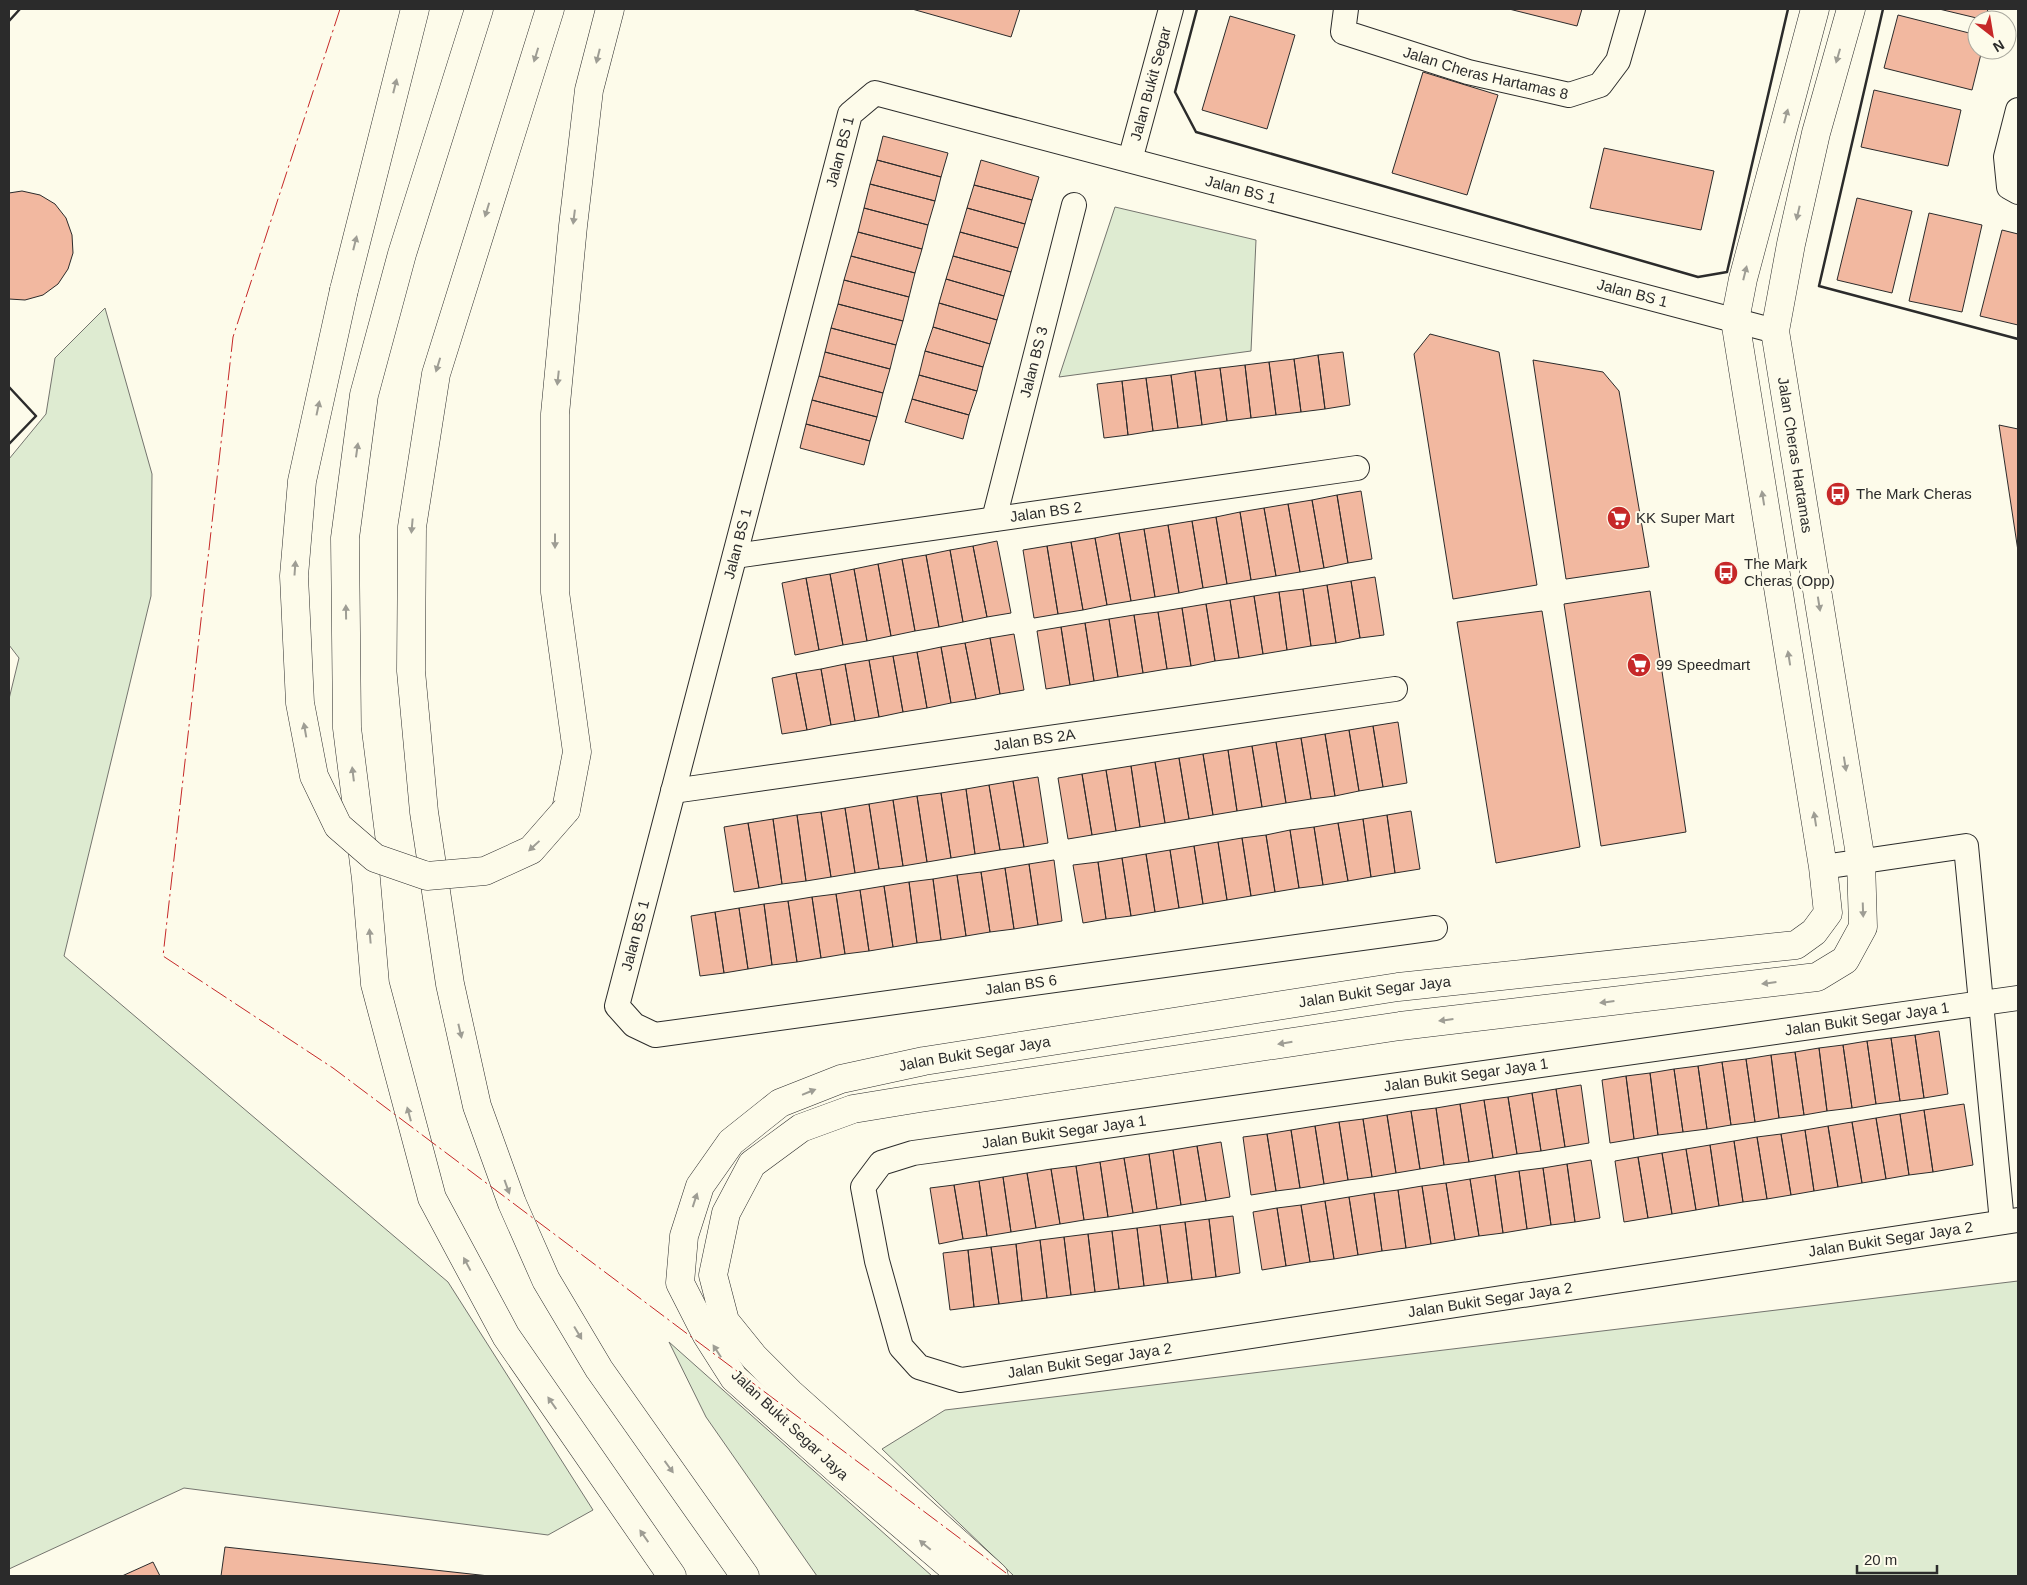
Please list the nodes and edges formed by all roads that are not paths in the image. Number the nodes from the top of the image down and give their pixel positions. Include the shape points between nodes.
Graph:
1 (415, 9) edge
2 (479, 9) edge
3 (550, 9) edge
4 (610, 9) edge
5 (1171, 9) edge
6 (1346, 9) edge
7 (1633, 9) edge
8 (1815, 9) edge
9 (1851, 9) edge
10 (2018, 110) edge
11 (1130, 160) junction
12 (2018, 192) edge
13 (1074, 205) dead end
14 (1735, 320) junction
15 (1775, 331) junction
16 (1357, 468) dead end
17 (994, 519) junction
18 (735, 556) junction
19 (1395, 689) dead end
20 (673, 791) junction
21 (1861, 861) junction
22 (1823, 867) junction
23 (1435, 928) dead end
24 (1817, 977) joint
25 (2018, 998) edge
26 (1981, 1004) junction
27 (617, 1006) joint
28 (2010, 1221) edge
29 (961, 1380) joint
30 (672, 1576) edge
31 (746, 1576) edge
32 (962, 1576) edge
33 (994, 1576) edge

4 -> 1 main road, bridge via 590,90 555,414 555,592 577,752 566,810 531,850 486,870 426,876 375,858 338,826 314,776 300,703 294,576 302,481 344,290
30 -> 2 main road via 506,1336 432,1198 374,984 366,880 347,728 345,538 364,395 402,254
3 -> 31 main road via 436,374 412,527 411,671 424,812 450,984 477,1106 512,1202 546,1280 599,1369
5 - 11 street, Jalan Bukit Segar
6 - 7 street, Jalan Cheras Hartamas 8 via 1343,32 1468,72 1569,95 1600,85 1618,61
14 -> 8 main road via 1743,278
9 -> 15 main road, Jalan Cheras Hartamas via 1816,133
10 - 12 street via 2006,157 2009,187
11 - 14 street, Jalan BS 1
11 - 18 street, Jalan BS 1 via 875,93 850,114
13 - 17 street, Jalan BS 3
14 - 15 street, Jalan BS 1
22 -> 14 main road
15 -> 21 main road, Jalan Cheras Hartamas
16 - 17 street, Jalan BS 2
17 - 18 street, Jalan BS 2
18 - 20 street, Jalan BS 1
19 - 20 street, Jalan BS 2A
20 - 27 street, Jalan BS 1
21 - 22 street
21 -> 24 main road, Jalan Cheras Hartamas via 1863,926 1845,960
21 - 26 street via 1966,846
32 -> 22 main road, Jalan Bukit Segar Jaya via 734,1378 706,1334 680,1283 684,1236 700,1186 731,1142 780,1104 841,1079 924,1061 1408,986 1796,945 1814,932 1828,913
23 - 27 street, Jalan BS 6 via 655,1035 634,1025
24 -> 33 main road, Jalan Bukit Segar Jaya via 1400,1026 910,1099 853,1109 801,1128 752,1164 726,1214 713,1275 725,1321 754,1357 790,1392
25 - 26 street, Jalan Bukit Segar Jaya 1
26 - 28 street
26 - 29 street, Jalan Bukit Segar Jaya 1 via 913,1153 881,1163 863,1187 876,1260 901,1347 919,1367
28 - 29 street, Jalan Bukit Segar Jaya 2

